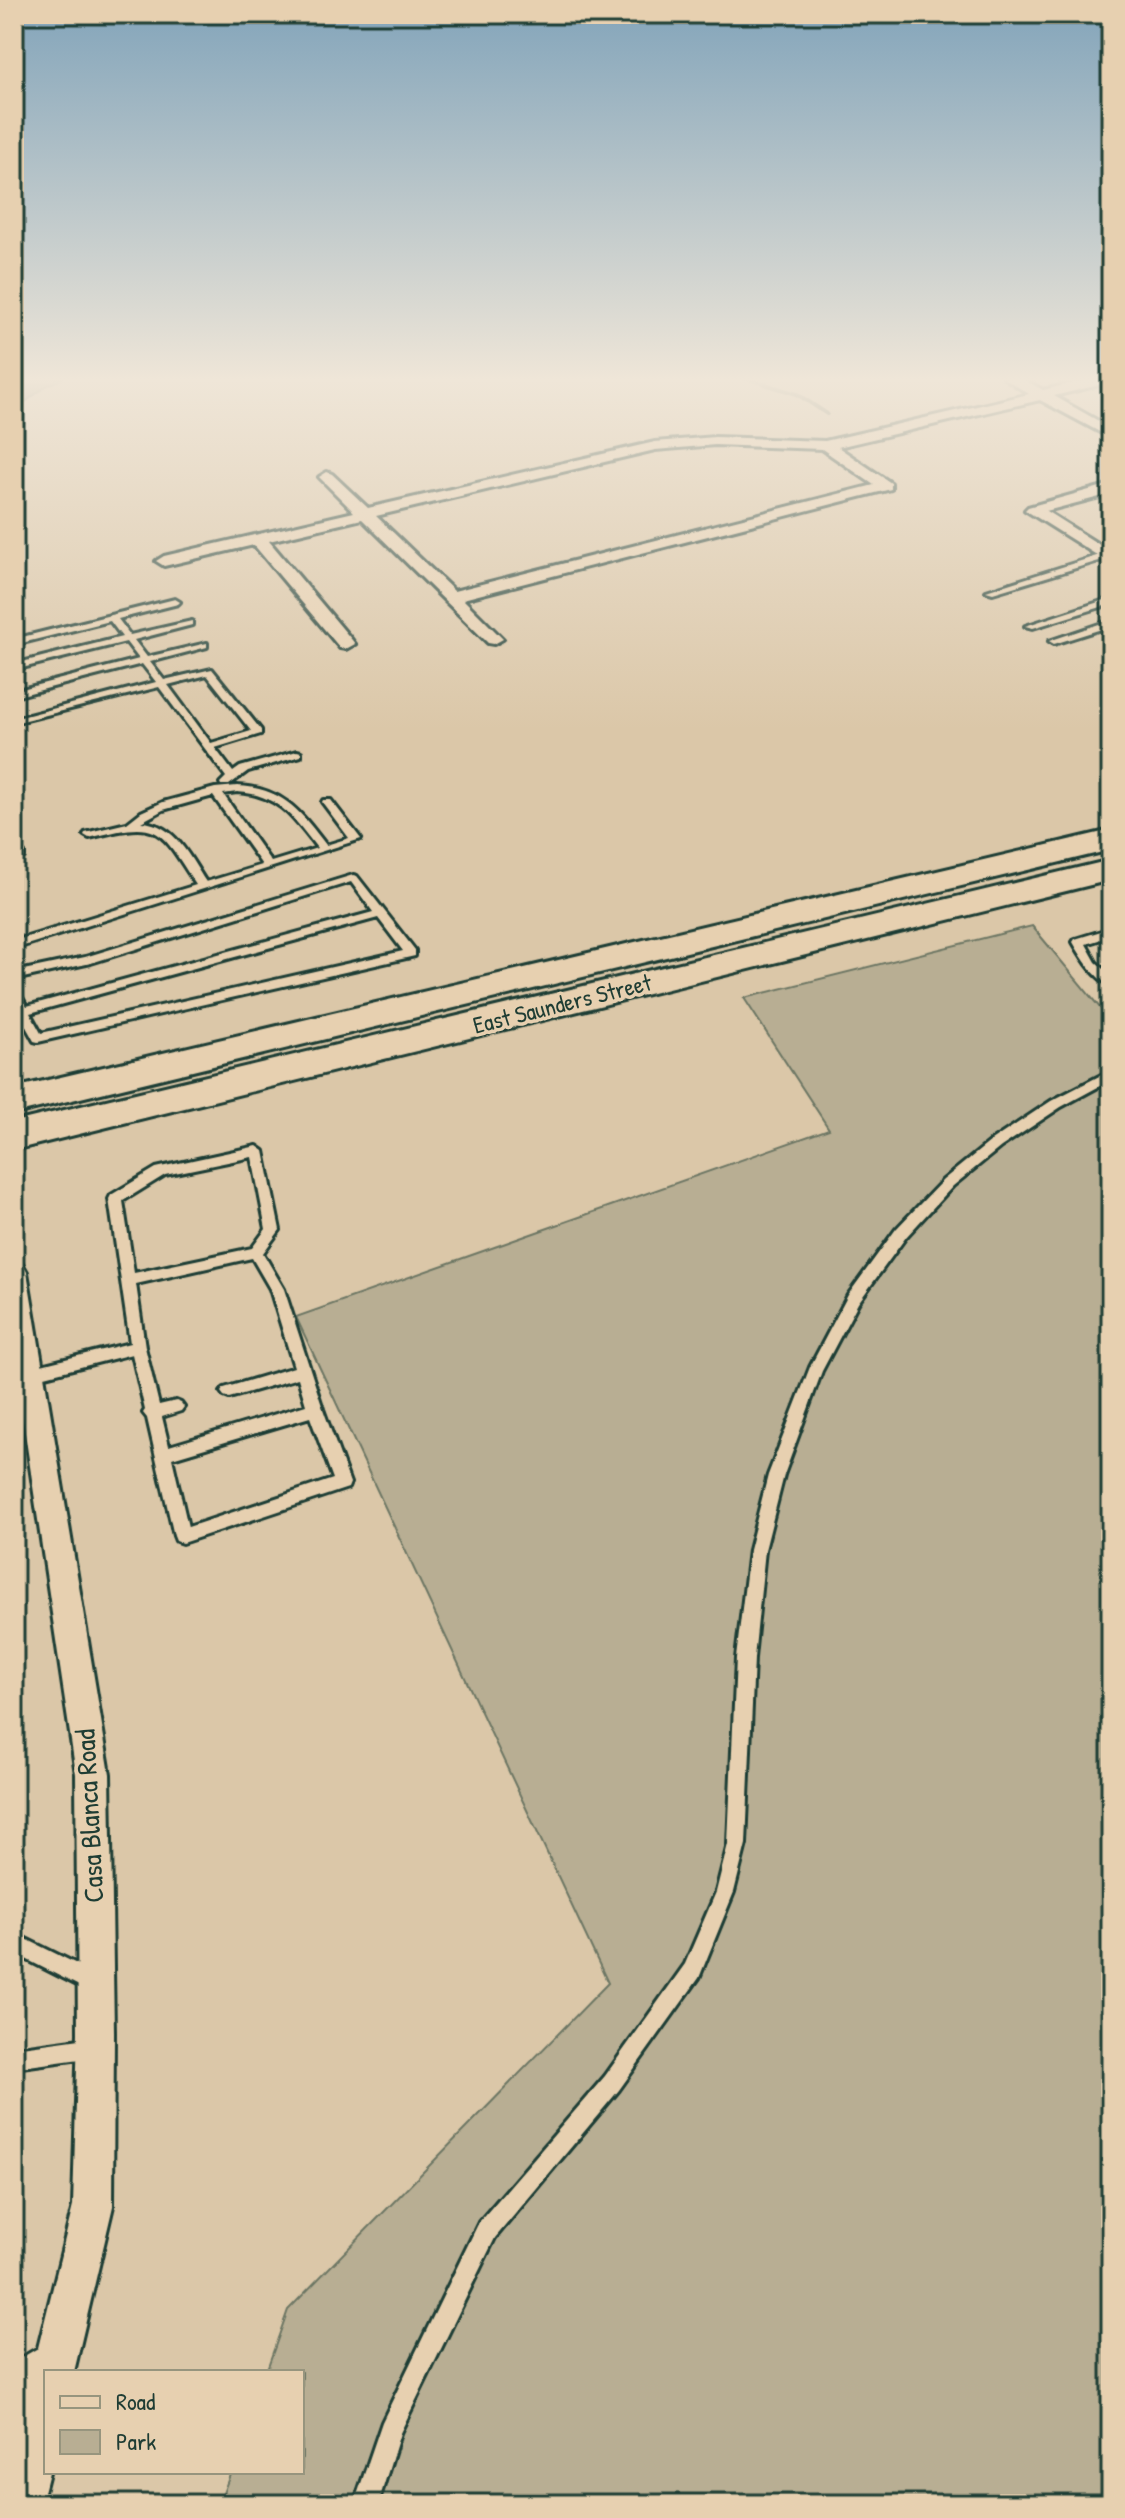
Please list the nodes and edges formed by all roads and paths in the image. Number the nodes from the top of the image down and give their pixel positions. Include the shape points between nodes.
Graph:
1 (346, 496) edge
2 (444, 496) edge
3 (849, 496) edge
4 (1087, 496) edge
5 (365, 514) junction
6 (259, 540) junction
7 (1108, 558) edge
8 (164, 561) dead end
9 (990, 591) dead end
10 (451, 597) junction
11 (1111, 601) edge
12 (175, 602) dead end
13 (112, 617) junction
14 (189, 623) dead end
15 (1111, 623) edge
16 (1030, 626) dead end
17 (127, 638) junction
18 (494, 639) dead end
19 (1054, 641) dead end
20 (14, 642) edge
21 (346, 644) dead end
22 (204, 645) dead end
23 (143, 660) junction
24 (14, 667) edge
25 (160, 684) junction
26 (17, 704) edge
27 (209, 747) junction
28 (297, 754) dead end
29 (232, 778) junction
30 (215, 791) junction
31 (327, 802) dead end
32 (131, 825) junction
33 (89, 835) dead end
34 (1111, 840) edge
35 (324, 849) junction
36 (268, 866) junction
37 (1105, 870) edge
38 (203, 887) junction
39 (381, 913) junction
40 (1111, 932) edge
41 (14, 945) edge
42 (14, 976) edge
43 (1111, 982) edge
44 (14, 994) edge
45 (23, 1011) junction
46 (1111, 1074) edge
47 (14, 1101) edge
48 (14, 1136) edge
49 (256, 1252) junction
50 (14, 1272) edge
51 (127, 1280) junction
52 (138, 1347) junction
53 (302, 1371) junction
54 (29, 1374) junction
55 (229, 1392) dead end
56 (176, 1407) dead end
57 (315, 1409) junction
58 (151, 1413) junction
59 (163, 1454) junction
60 (14, 1943) edge
61 (96, 1984) junction
62 (96, 2047) junction
63 (14, 2058) edge
64 (53, 2370) edge
65 (44, 2379) edge
66 (14, 2386) edge
67 (44, 2405) edge
68 (19, 2504) edge
69 (366, 2504) edge

1 - 5 street
2 - 5 street
3 - 10 street
4 - 7 street via 1033,510
5 - 6 street
5 - 10 street
6 - 8 street
6 - 21 street
7 - 9 lane
10 - 18 street
11 - 16 lane
12 - 13 lane
13 - 17 lane
13 - 20 lane
14 - 17 lane
15 - 19 lane
17 - 23 lane
17 - 24 lane
22 - 23 lane
23 - 25 lane
23 - 26 lane
25 - 26 lane via 18,721
25 - 27 lane
25 - 27 lane via 209,671 257,732
27 - 29 lane
28 - 29 lane via 244,769
29 - 30 lane
30 - 32 lane via 147,810
30 - 35 lane via 248,787 267,793 298,815
30 - 36 lane
31 - 35 lane via 356,839
32 - 33 lane
32 - 38 lane via 165,830
34 - 47 main road, East Saunders Street
35 - 36 lane
36 - 38 lane
37 - 48 main road, East Saunders Street
38 - 41 lane
39 - 42 lane via 353,878 87,960
39 - 45 lane
39 - 45 lane via 411,953 38,1038
40 - 43 lane via 1079,942
44 - 45 lane
46 - 69 lane via 996,1144 948,1183 901,1233 853,1299 815,1371 776,1475 757,1550 745,1658 737,1844 725,1892 692,1971 612,2083 487,2230 390,2430
49 - 51 lane
49 - 51 lane via 273,1230 257,1151 161,1171 116,1199
49 - 53 lane via 277,1289
50 - 54 street, Casa Blanca Road
51 - 52 lane
52 - 54 lane
52 - 58 lane
53 - 55 lane
53 - 57 lane
54 - 61 street, Casa Blanca Road via 93,1774
56 - 58 lane
57 - 59 lane
57 - 59 lane via 342,1483 182,1536
58 - 59 lane
60 - 61 lane
61 - 62 street, Casa Blanca Road
62 - 63 lane
62 - 64 street, Casa Blanca Road via 93,2206
65 - 66 street
67 - 68 street, Casa Blanca Road

